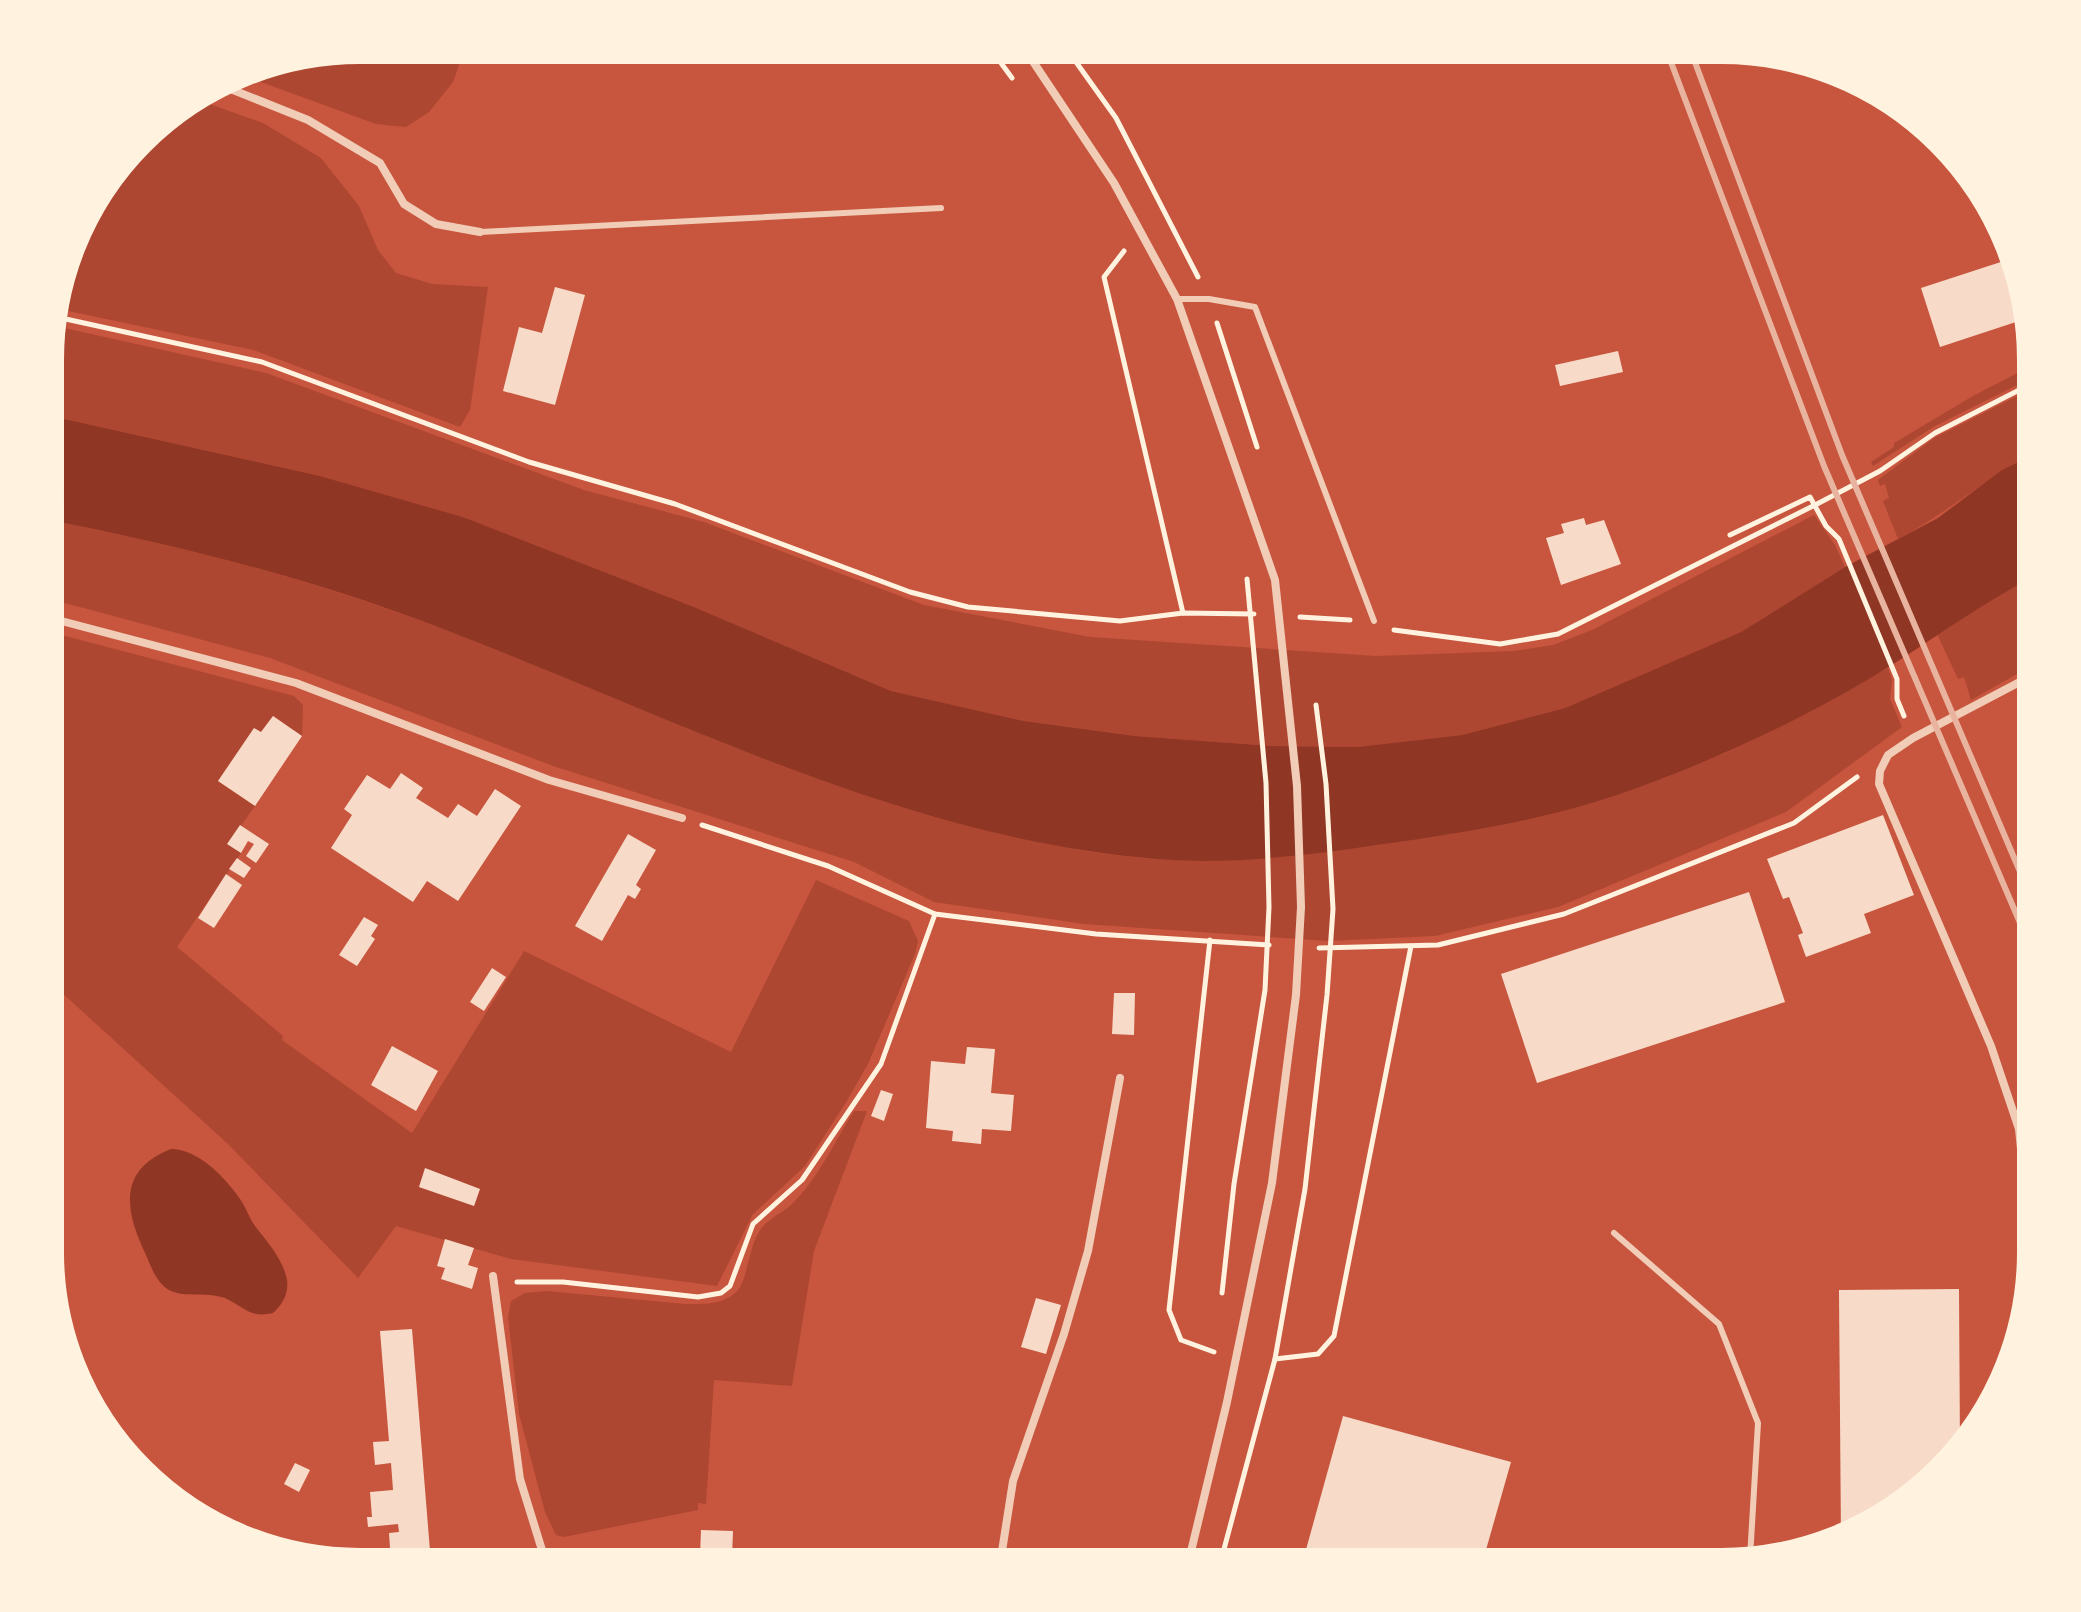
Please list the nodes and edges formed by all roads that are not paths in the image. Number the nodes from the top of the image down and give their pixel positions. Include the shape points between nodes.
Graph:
1 (1033, 62) edge
2 (234, 90) edge
3 (941, 208) dead end
4 (480, 232) joint
5 (1177, 299) junction
6 (62, 621) edge
7 (1374, 621) road end
8 (2019, 683) edge
9 (682, 818) dead end
10 (1120, 1078) dead end
11 (2019, 1129) edge
12 (1614, 1233) dead end
13 (493, 1276) dead end
14 (1751, 1548) edge
15 (542, 1550) edge
16 (1002, 1550) edge
17 (1191, 1550) edge

1 - 5 street via 1114,183
2 - 4 street via 308,120 380,163 404,204 436,224
3 - 4 lane
5 - 7 lane via 1255,307
5 - 17 street via 1275,580 1297,786 1301,907 1296,995 1272,1183
6 - 9 street via 296,683 549,780
8 - 11 street via 1888,755 1879,784 1991,1046
10 - 16 street via 1088,1251 1010,1492
12 - 14 lane via 1719,1324 1758,1423
13 - 15 street via 520,1479

